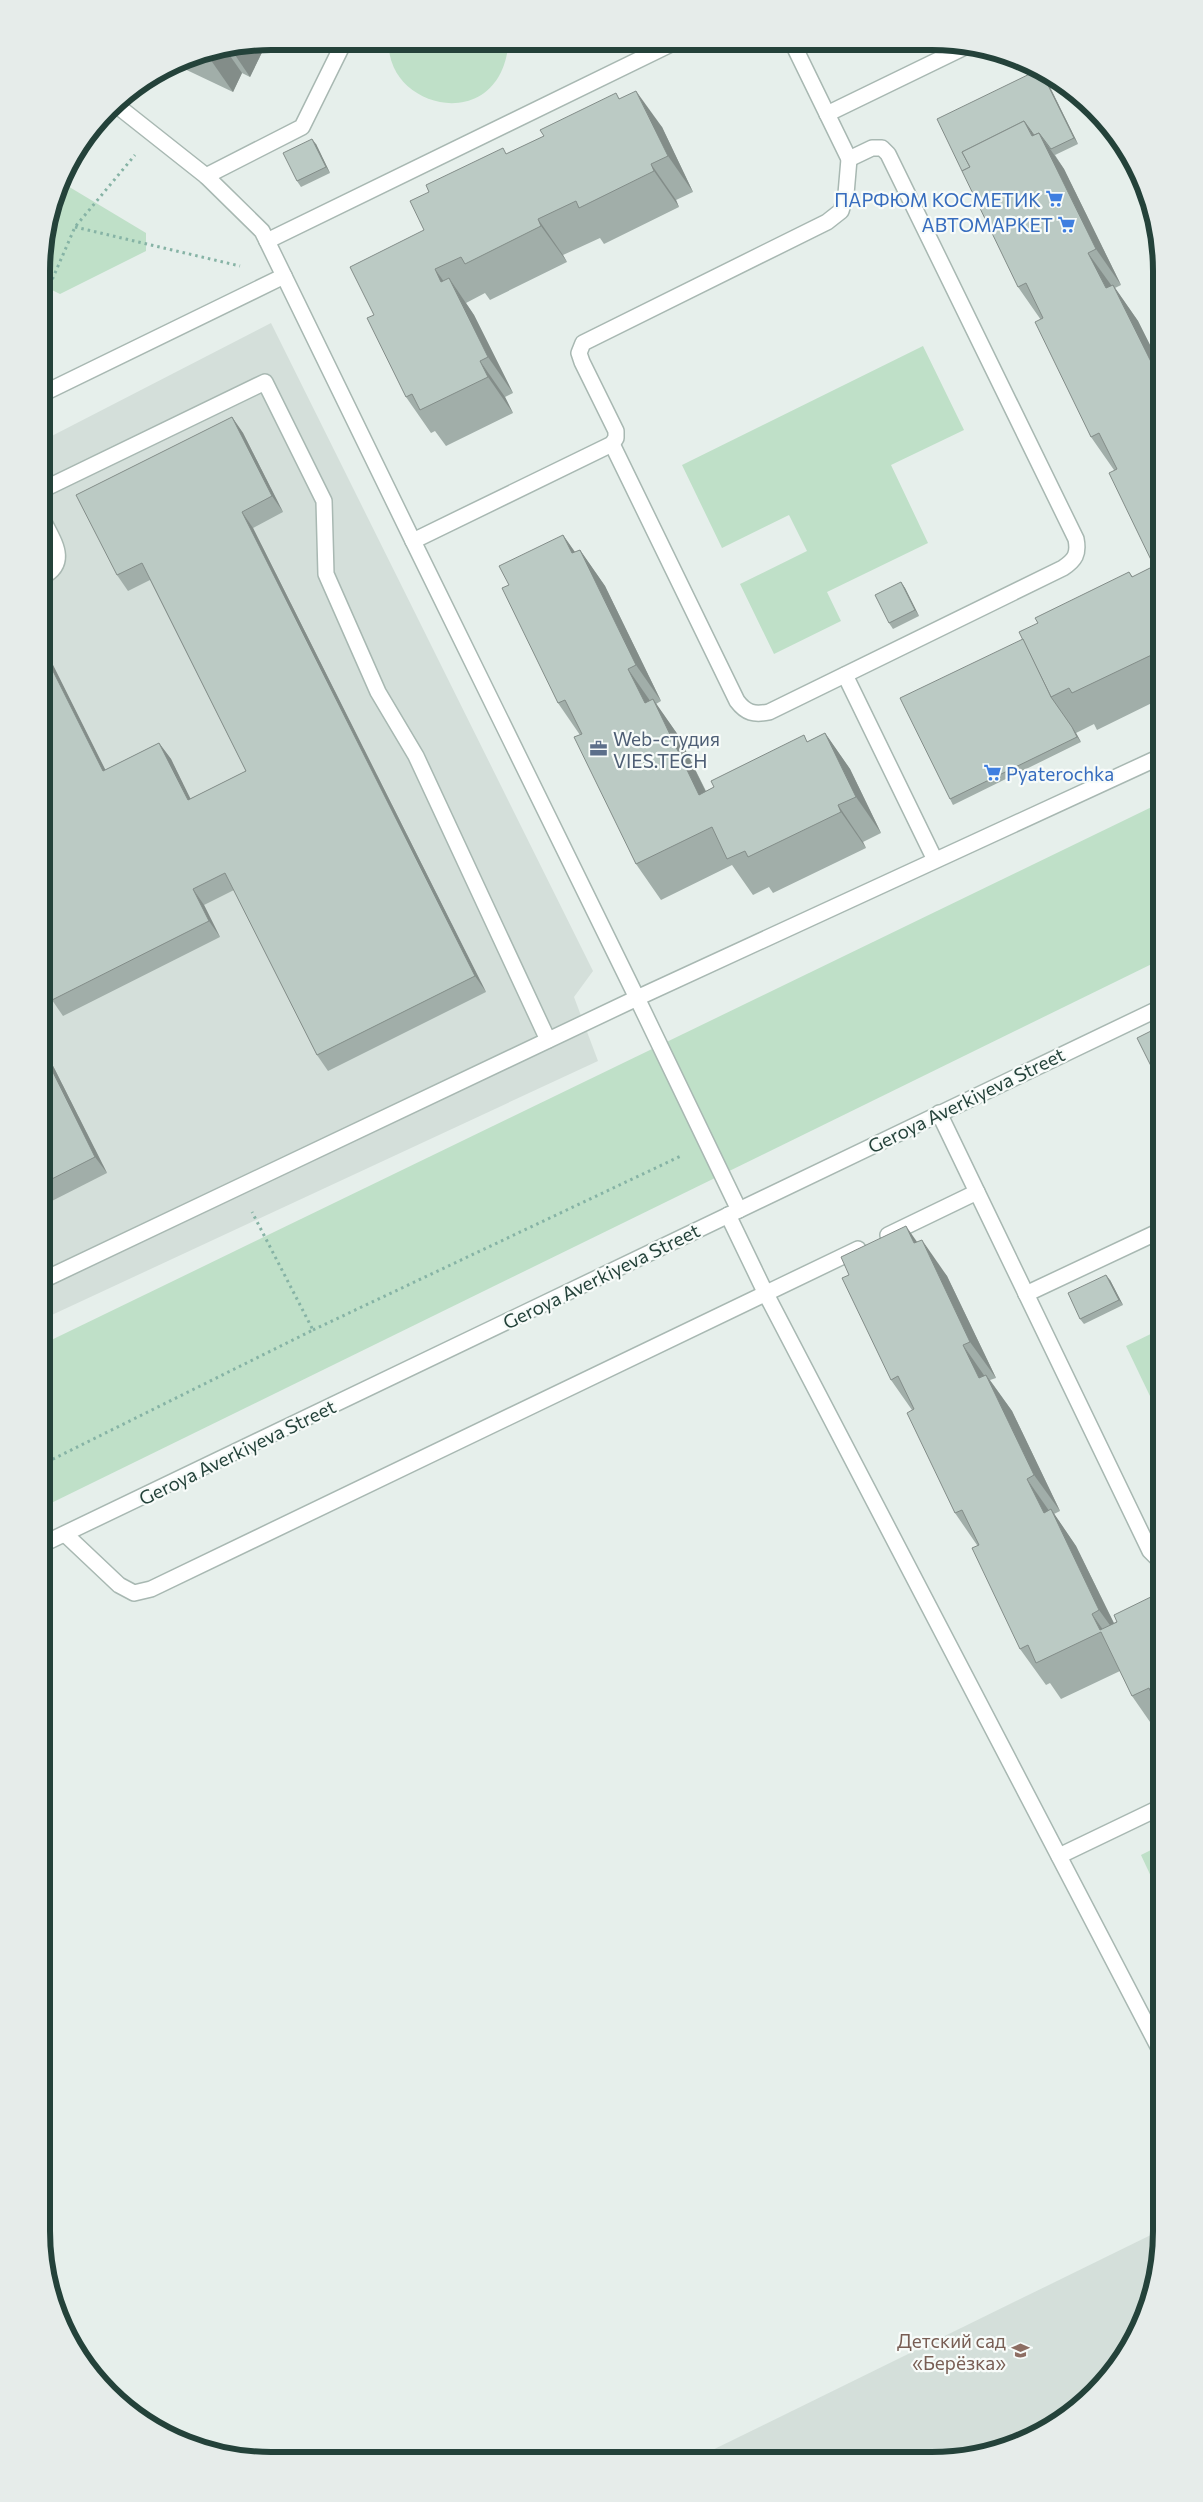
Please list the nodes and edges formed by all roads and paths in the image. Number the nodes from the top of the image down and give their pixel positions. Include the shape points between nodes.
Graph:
1 (340, 50) edge
2 (659, 50) edge
3 (796, 50) edge
4 (956, 51) edge
5 (121, 109) edge
6 (827, 114) junction
7 (153, 134) junction
8 (849, 159) junction
9 (206, 176) junction
10 (75, 227) junction
11 (267, 241) junction
12 (284, 276) junction
13 (50, 285) edge
14 (50, 390) edge
15 (612, 444) junction
16 (50, 486) edge
17 (50, 536) edge
18 (413, 541) junction
19 (50, 572) edge
20 (844, 675) junction
21 (1153, 760) edge
22 (935, 860) junction
23 (637, 998) junction
24 (1153, 1011) edge
25 (548, 1040) junction
26 (939, 1113) junction
27 (708, 1143) junction
28 (240, 1186) junction
29 (977, 1192) junction
30 (734, 1212) junction
31 (1153, 1234) edge
32 (50, 1277) edge
33 (766, 1294) junction
34 (1026, 1294) junction
35 (313, 1330) junction
36 (50, 1461) edge
37 (65, 1534) junction
38 (50, 1541) edge
39 (1153, 1554) edge
40 (1153, 1811) edge
41 (1059, 1856) junction
42 (1153, 2037) edge

1 - 9 street via 302,127
2 - 11 street
3 - 6 street
4 - 6 street
5 - 7 street
6 - 8 street
7 - 9 street
7 - 10 path
8 - 15 street via 841,211 826,222 583,343 579,353 582,362 616,431
8 - 20 street via 872,148 882,148 888,154 1076,539 1078,550 1074,561 1063,568
9 - 11 street via 262,230
10 - 12 path
10 - 13 path
11 - 12 street
12 - 14 street
12 - 18 street
15 - 18 street
15 - 20 street via 744,710 758,714 769,712
16 - 25 street via 265,382 324,501 326,574 378,692 416,756
17 - 19 street via 58,562
18 - 23 street
20 - 22 street
21 - 22 street
22 - 23 street
23 - 25 street
23 - 27 street
24 - 26 street, Geroya Averkiyeva Street
25 - 28 street
26 - 29 street
26 - 30 street, Geroya Averkiyeva Street
27 - 30 street
27 - 35 path
28 - 32 street
28 - 35 path
29 - 33 street
29 - 34 street
30 - 33 street
30 - 37 street, Geroya Averkiyeva Street
31 - 34 street
33 - 37 street via 151,1589 134,1593 119,1585
33 - 41 street
34 - 39 street
35 - 36 path
37 - 38 street, Geroya Averkiyeva Street
40 - 41 street
41 - 42 street

